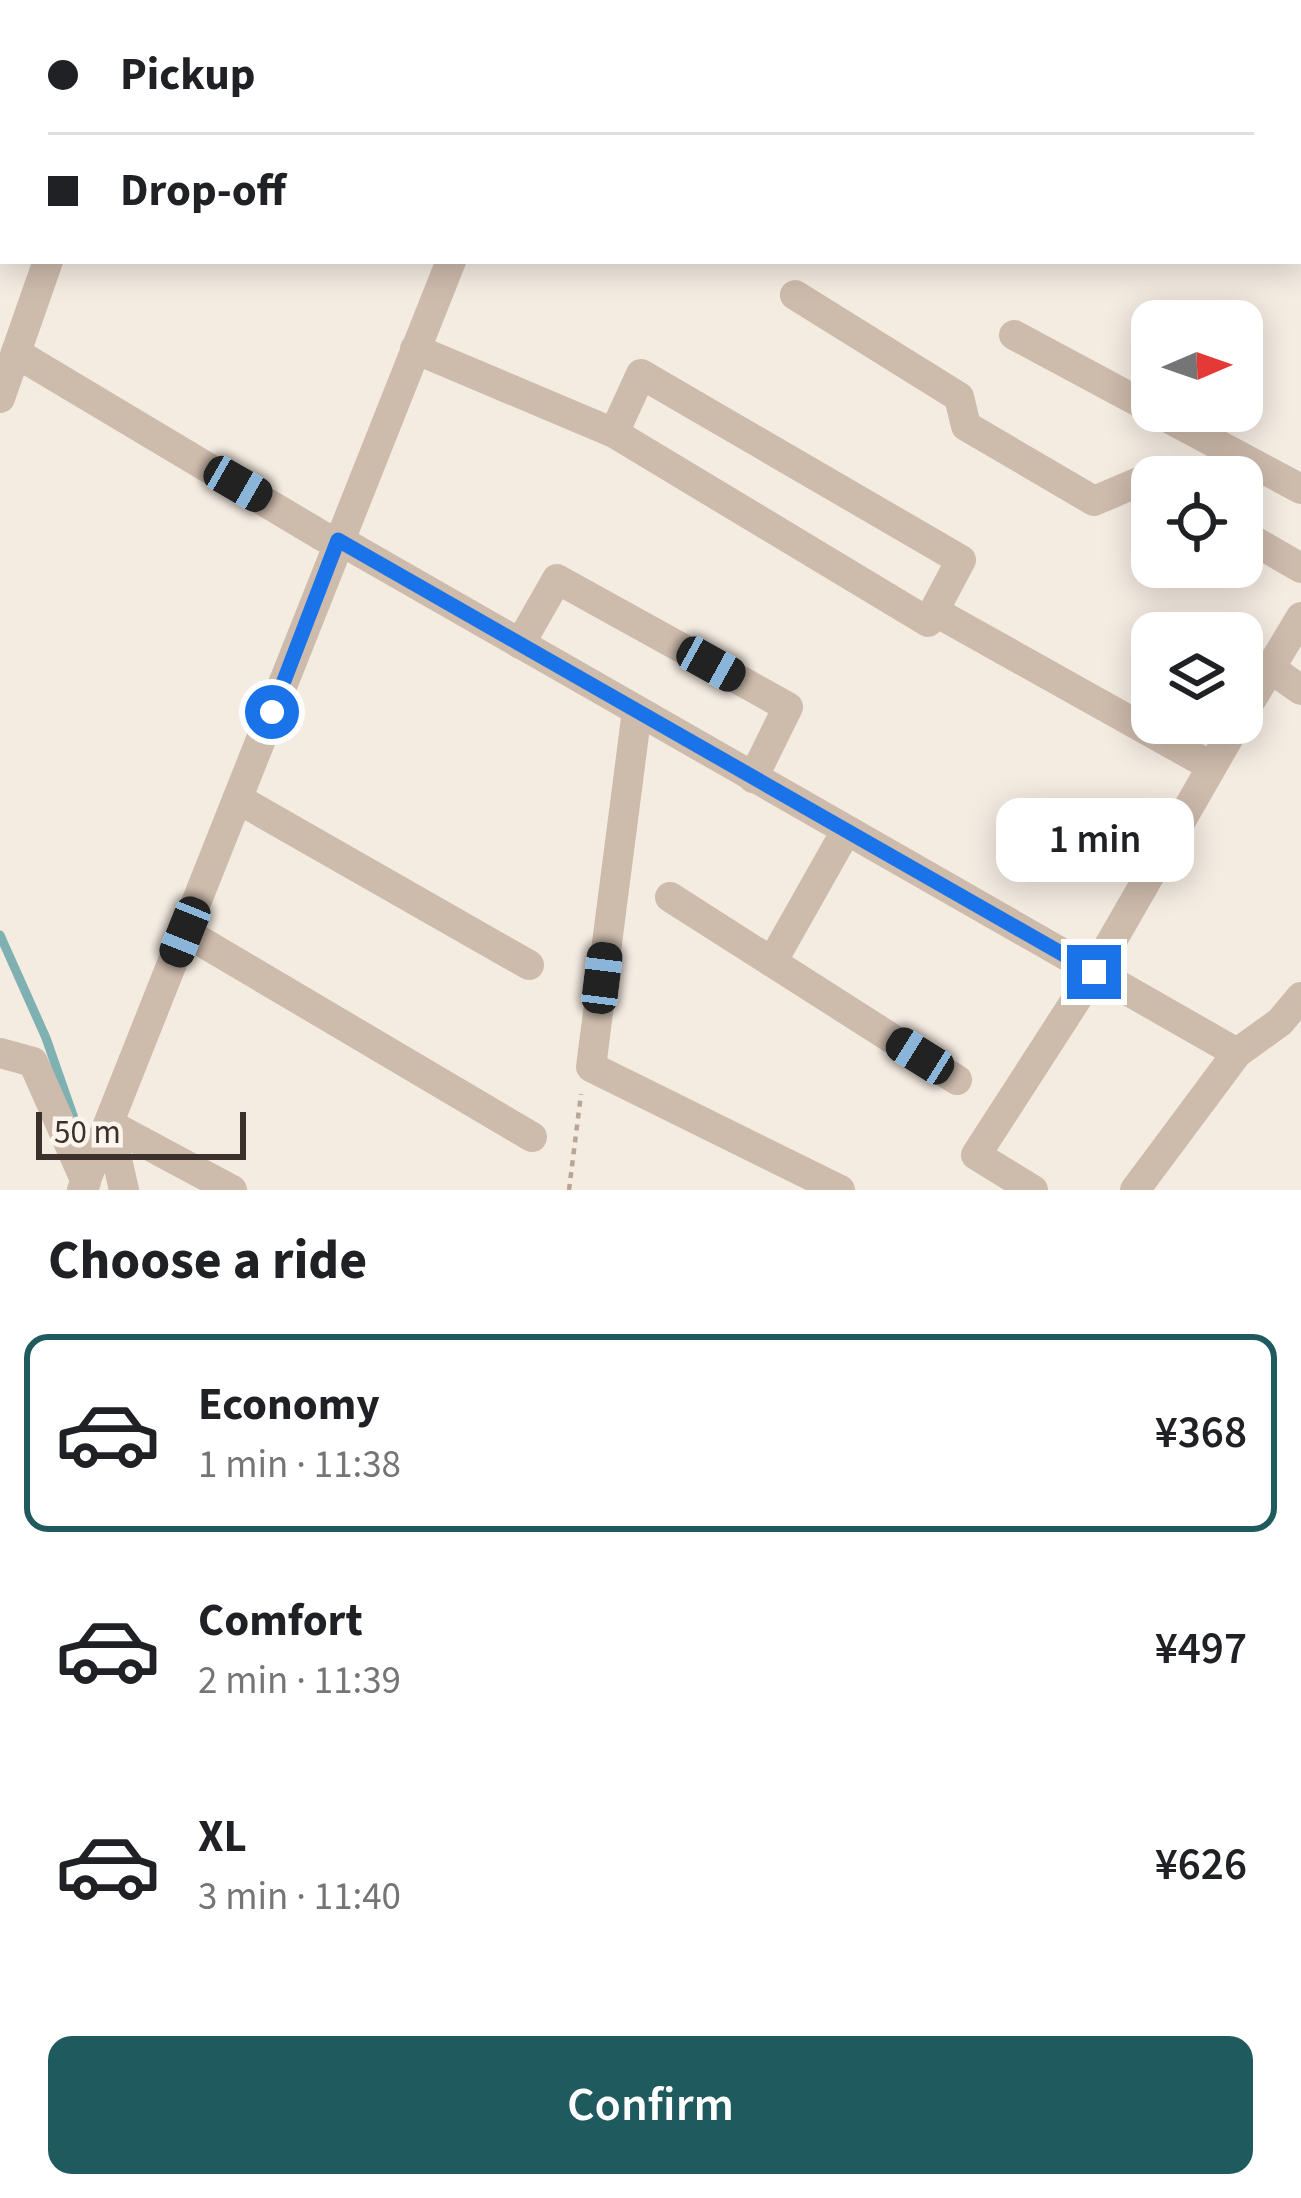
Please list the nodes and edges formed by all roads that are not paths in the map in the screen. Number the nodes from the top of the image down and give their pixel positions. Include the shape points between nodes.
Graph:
1 (47, 264) edge
2 (450, 264) edge
3 (795, 296) dead end
4 (1014, 335) dead end
5 (415, 350) junction
6 (16, 353) junction
7 (0, 398) edge
8 (1131, 398) edge
9 (1195, 432) edge
10 (614, 433) junction
11 (1131, 485) edge
12 (1301, 489) edge
13 (338, 540) junction
14 (1263, 546) edge
15 (1301, 568) edge
16 (934, 611) junction
17 (1301, 617) edge
18 (520, 644) junction
19 (1270, 668) junction
20 (1263, 680) edge
21 (1301, 690) edge
22 (637, 711) junction
23 (1224, 744) edge
24 (1211, 766) junction
25 (752, 778) junction
26 (238, 799) junction
27 (846, 832) junction
28 (670, 896) dead end
29 (185, 932) junction
30 (772, 962) junction
31 (529, 965) dead end
32 (1094, 972) junction
33 (1301, 997) edge
34 (0, 1053) edge
35 (1237, 1054) junction
36 (957, 1080) dead end
37 (109, 1124) junction
38 (532, 1137) dead end
39 (84, 1186) edge
40 (124, 1190) edge
41 (232, 1190) edge
42 (839, 1190) edge
43 (1033, 1190) edge
44 (1135, 1190) edge

1 - 6 street
2 - 5 street
3 - 11 street via 959,397 966,426 1094,501
4 - 8 street
5 - 10 street
5 - 13 street
6 - 7 street
6 - 13 street
9 - 12 street
10 - 16 street via 928,622
10 - 16 street via 640,374 961,560
13 - 18 street
13 - 26 street
14 - 15 street
16 - 24 street
17 - 19 street
18 - 22 street
18 - 25 street via 557,579 788,707
19 - 20 street
19 - 21 street
22 - 25 street
22 - 42 street via 591,1067
23 - 24 street
24 - 32 street
25 - 27 street
26 - 29 street
26 - 31 street
27 - 30 street
27 - 32 street
28 - 30 street
29 - 37 street
29 - 38 street
30 - 36 street
32 - 35 street
32 - 43 street via 976,1155
33 - 35 street
34 - 39 street via 33,1062
35 - 44 street
37 - 39 street
37 - 40 street
37 - 41 street

